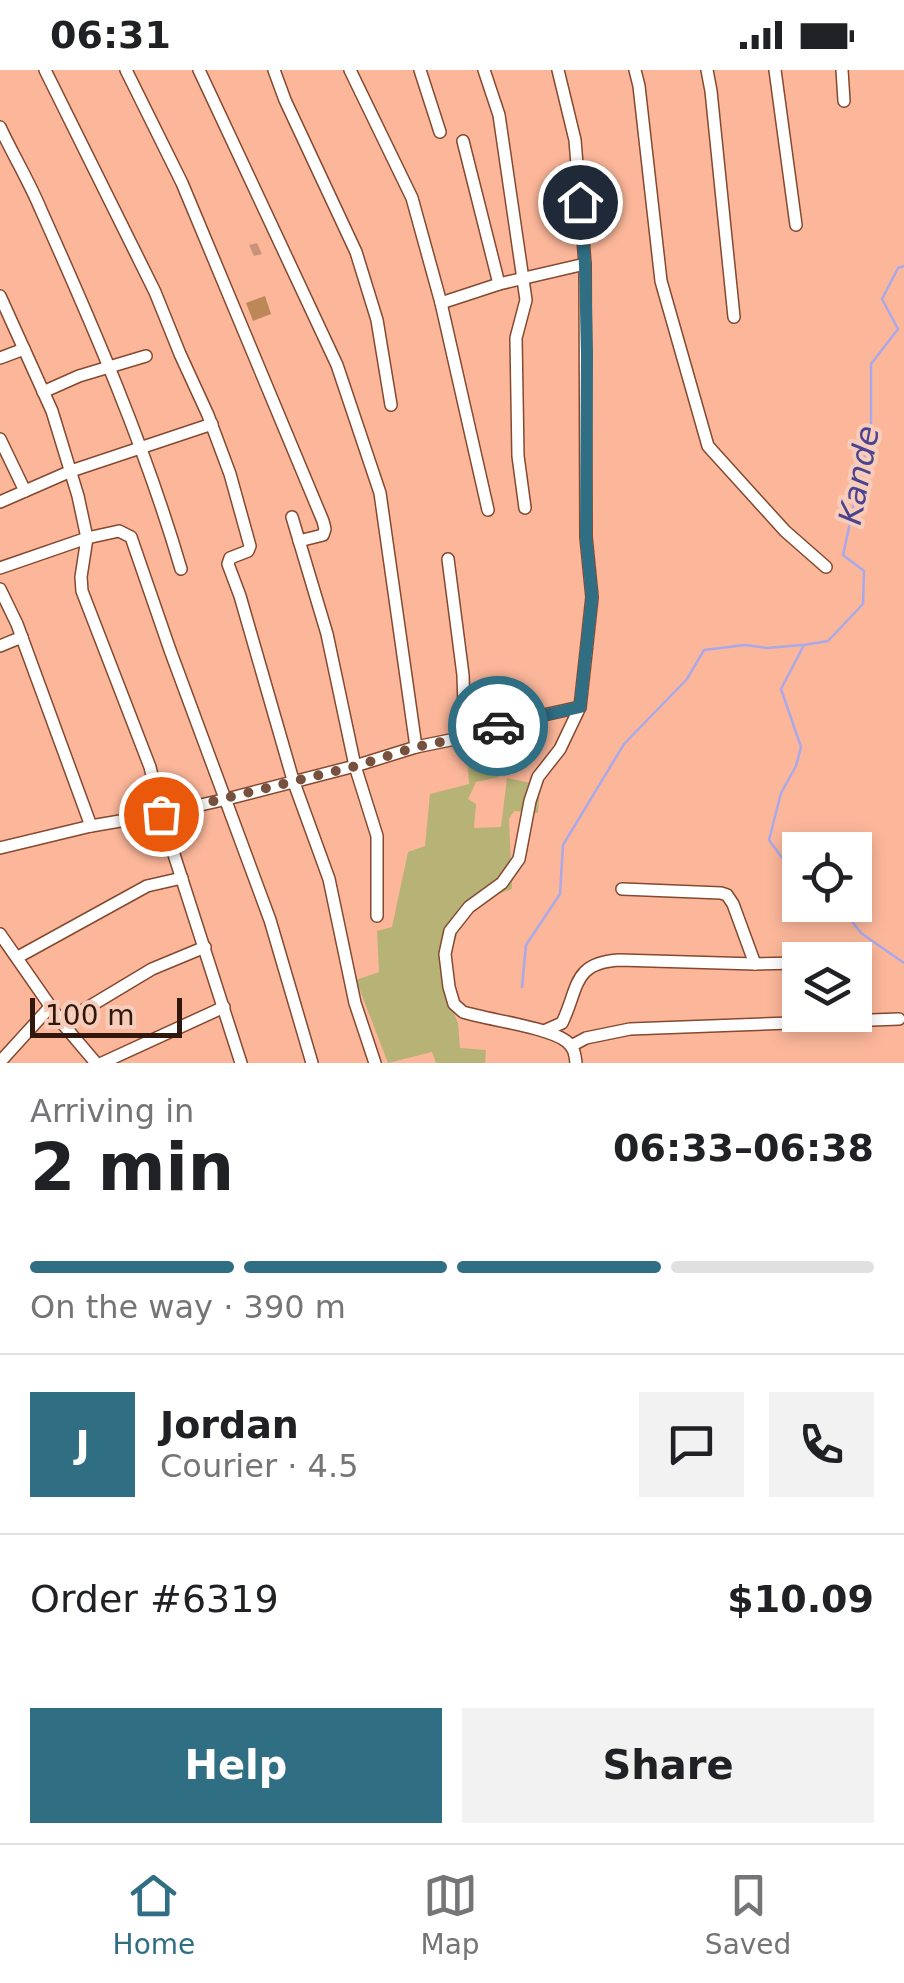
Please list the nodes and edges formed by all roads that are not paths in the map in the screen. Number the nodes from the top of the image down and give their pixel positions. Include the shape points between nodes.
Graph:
1 (45, 70) edge
2 (126, 70) edge
3 (199, 70) edge
4 (274, 70) edge
5 (350, 70) edge
6 (420, 70) edge
7 (484, 70) edge
8 (558, 70) edge
9 (634, 70) edge
10 (707, 70) edge
11 (775, 70) edge
12 (842, 70) edge
13 (844, 100) dead end
14 (0, 127) edge
15 (440, 132) dead end
16 (463, 141) dead end
17 (796, 225) dead end
18 (585, 264) junction
19 (523, 278) junction
20 (499, 284) junction
21 (0, 296) edge
22 (442, 303) junction
23 (734, 316) dead end
24 (24, 348) junction
25 (146, 356) dead end
26 (0, 358) edge
27 (110, 368) junction
28 (44, 392) junction
29 (391, 404) dead end
30 (212, 424) junction
31 (0, 439) edge
32 (140, 448) junction
33 (70, 471) junction
34 (25, 491) junction
35 (0, 502) edge
36 (525, 508) dead end
37 (488, 510) dead end
38 (292, 516) dead end
39 (88, 538) junction
40 (299, 541) junction
41 (448, 559) dead end
42 (826, 567) dead end
43 (0, 568) edge
44 (181, 568) dead end
45 (0, 589) edge
46 (22, 637) junction
47 (0, 646) edge
48 (580, 707) junction
49 (465, 737) junction
50 (416, 747) junction
51 (356, 766) junction
52 (293, 780) junction
53 (227, 799) junction
54 (161, 814) junction
55 (90, 826) junction
56 (0, 848) edge
57 (182, 878) junction
58 (622, 889) dead end
59 (377, 916) dead end
60 (0, 934) edge
61 (205, 948) junction
62 (18, 958) junction
63 (782, 963) edge
64 (755, 964) junction
65 (50, 1006) junction
66 (224, 1007) junction
67 (899, 1019) dead end
68 (62, 1024) junction
69 (544, 1031) junction
70 (571, 1046) junction
71 (0, 1062) edge
72 (99, 1063) edge
73 (241, 1063) edge
74 (312, 1063) edge
75 (375, 1063) edge
76 (576, 1063) edge

1 - 30 street
2 - 40 street via 182,183 324,521 322,535
3 - 50 street via 337,365 380,493
4 - 29 street via 356,252 377,320
5 - 22 street via 412,198
6 - 15 street
7 - 19 street via 499,116
8 - 18 street via 575,140
9 - 42 street via 661,281 708,446
10 - 23 street
11 - 17 street
12 - 13 street
14 - 27 street
16 - 20 street
18 - 19 street
18 - 48 street via 592,597
19 - 20 street
19 - 36 street via 526,306 516,338
20 - 22 street
21 - 24 street
22 - 37 street
24 - 26 street
24 - 28 street
25 - 27 street
27 - 28 street
27 - 32 street
28 - 33 street
30 - 32 street
30 - 52 street via 250,542 228,564
31 - 34 street
32 - 33 street
32 - 44 street
33 - 34 street
33 - 39 street
34 - 35 street
38 - 40 street
39 - 43 street
39 - 53 street via 119,531 131,537
39 - 54 street via 82,592 150,767
40 - 51 street
41 - 49 street
45 - 46 street
46 - 47 street
46 - 55 street
48 - 49 street
48 - 69 street via 538,777 519,859 502,883 458,919 445,954 454,1004 464,1012
49 - 50 street
50 - 51 street
51 - 52 street
51 - 59 street via 377,836
52 - 53 street
52 - 75 street via 329,879
53 - 54 street
53 - 74 street
54 - 55 street
54 - 57 street
55 - 56 street
57 - 61 street
57 - 62 street via 147,886
58 - 64 street via 727,896
60 - 62 street
61 - 66 street
61 - 68 street via 152,969
62 - 65 street
63 - 64 street
64 - 69 street via 600,961 580,978 562,1022
65 - 68 street
65 - 71 street
66 - 72 street
66 - 73 street
67 - 70 street via 630,1029
68 - 72 street
69 - 70 street
70 - 76 street

